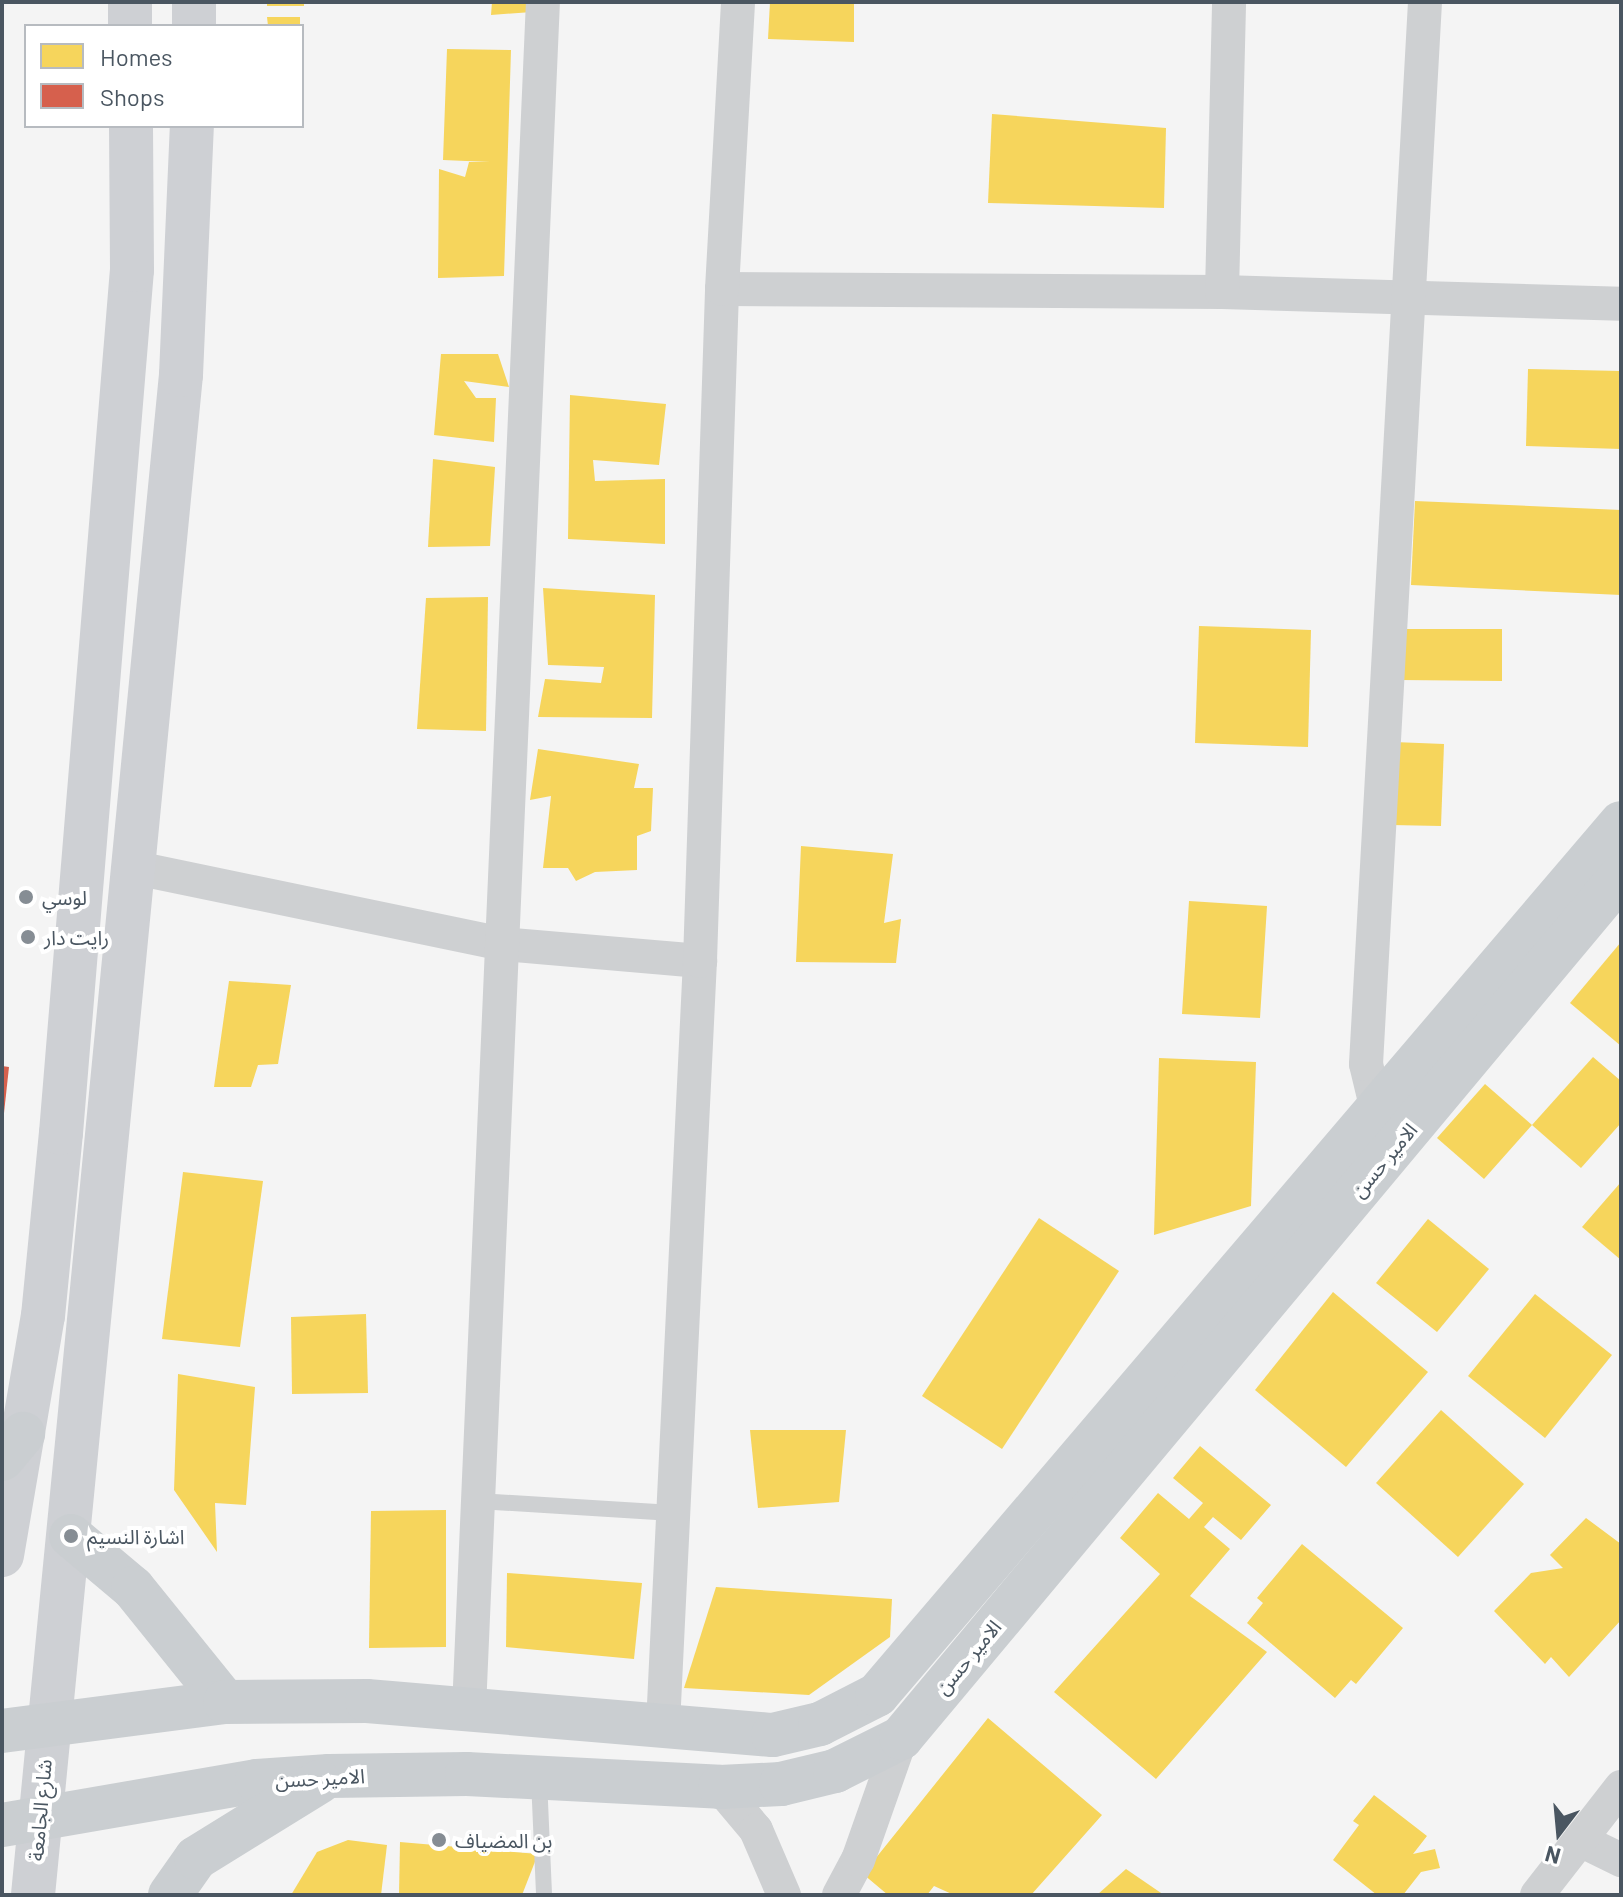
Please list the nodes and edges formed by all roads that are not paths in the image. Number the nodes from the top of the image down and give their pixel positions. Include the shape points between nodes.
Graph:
1 (130, 2) edge
2 (194, 2) edge
3 (543, 2) edge
4 (738, 2) edge
5 (1229, 2) edge
6 (1425, 2) edge
7 (130, 24) edge
8 (194, 24) edge
9 (131, 128) edge
10 (192, 128) edge
11 (722, 289) junction
12 (1222, 292) junction
13 (1406, 295) junction
14 (1621, 304) edge
15 (1621, 823) edge
16 (136, 868) junction
17 (1621, 876) edge
18 (502, 944) junction
19 (700, 961) junction
20 (1378, 1114) junction
21 (12, 1447) edge
22 (478, 1501) junction
23 (673, 1513) junction
24 (71, 1536) junction
25 (2, 1555) edge
26 (225, 1702) junction
27 (469, 1709) junction
28 (47, 1725) junction
29 (663, 1725) junction
30 (2, 1731) edge
31 (901, 1738) junction
32 (329, 1776) junction
33 (539, 1778) junction
34 (720, 1787) junction
35 (1621, 1787) edge
36 (21, 1822) edge
37 (1580, 1840) junction
38 (1621, 1860) edge
39 (33, 1895) edge
40 (170, 1895) edge
41 (544, 1895) edge
42 (784, 1895) edge
43 (839, 1895) edge
44 (1537, 1895) edge

1 - 7 main road
2 - 8 main road
3 - 18 street
4 - 11 street
5 - 12 street
6 - 13 street
9 - 21 main road via 132,270 43,1316
10 - 16 main road, شارع الجامعة via 181,375
11 - 12 street
11 - 19 street
12 - 13 street
13 - 14 street
13 - 20 street via 1366,1064
15 - 20 main road, الامير حسن
16 - 18 street
16 - 24 main road, شارع الجامعة
17 - 31 main road, الامير حسن
18 - 19 street
18 - 22 street
19 - 23 street
20 - 29 main road, الامير حسن via 877,1695 820,1724 773,1735
21 - 25 main road
22 - 23 lane
22 - 27 street
23 - 29 street
24 - 26 main road via 133,1588
24 - 28 main road, شارع الجامعة
26 - 27 main road, الامير حسن via 367,1701
26 - 28 main road, الامير حسن
27 - 29 main road, الامير حسن
28 - 30 main road, الامير حسن
28 - 36 main road, شارع الجامعة
31 - 34 main road, الامير حسن via 812,1778
31 - 43 street via 858,1860
32 - 33 main road, الامير حسن
32 - 36 main road, الامير حسن via 257,1781
32 - 40 main road via 196,1858
33 - 34 main road, الامير حسن
33 - 41 lane
34 - 42 street via 756,1830
35 - 37 street
36 - 39 main road, شارع الجامعة
37 - 38 street
37 - 44 street

